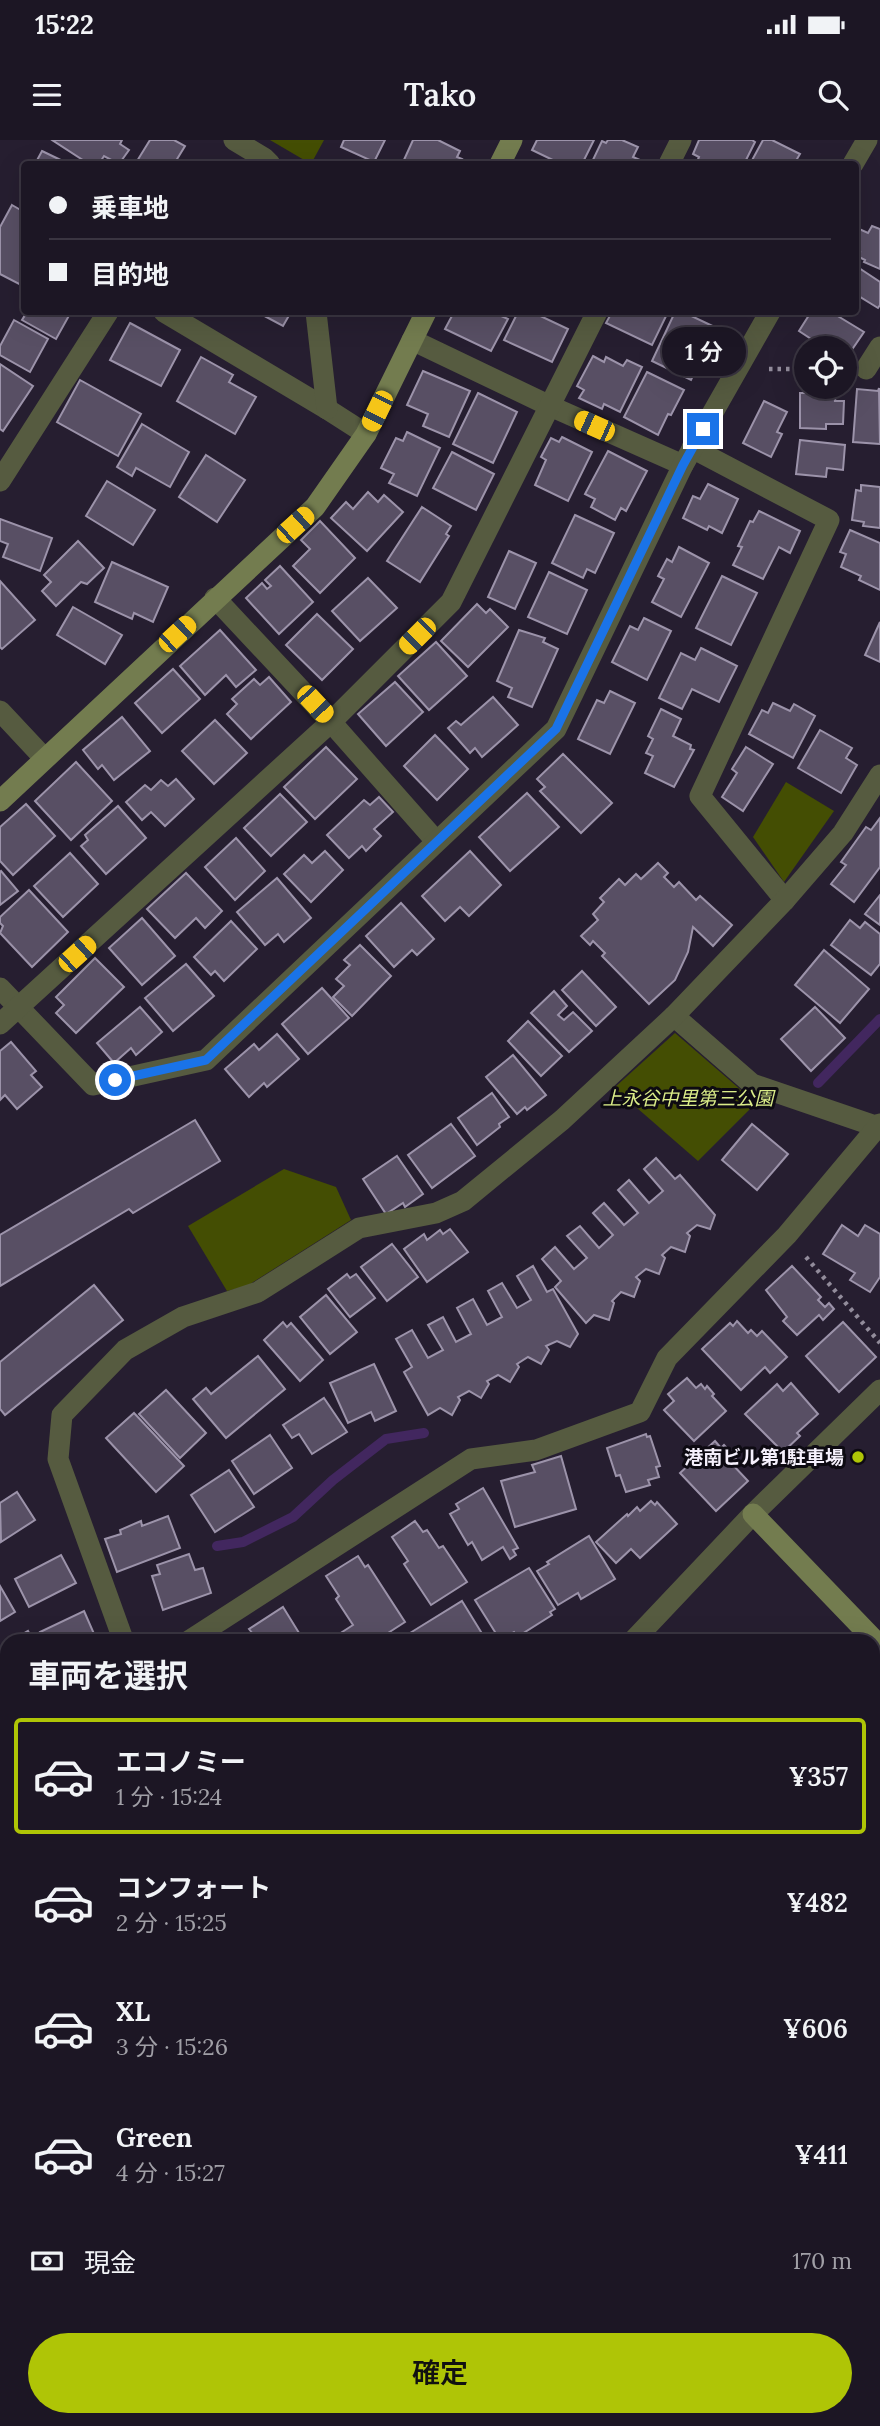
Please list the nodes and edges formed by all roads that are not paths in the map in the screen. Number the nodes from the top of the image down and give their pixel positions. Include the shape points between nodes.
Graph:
1 (234, 140) edge
2 (512, 140) edge
3 (681, 140) edge
4 (867, 140) edge
5 (267, 161) edge
6 (501, 161) edge
7 (670, 161) edge
8 (855, 161) edge
9 (106, 315) edge
10 (169, 315) edge
11 (316, 315) edge
12 (424, 315) edge
13 (596, 315) edge
14 (768, 315) edge
15 (412, 340) junction
16 (880, 347) edge
17 (880, 368) edge
18 (550, 407) junction
19 (327, 409) junction
20 (366, 434) junction
21 (687, 457) junction
22 (0, 481) edge
23 (215, 598) junction
24 (0, 711) edge
25 (331, 722) junction
26 (44, 758) junction
27 (880, 775) edge
28 (0, 801) edge
29 (436, 841) junction
30 (785, 900) junction
31 (0, 988) edge
32 (19, 1007) junction
33 (674, 1016) junction
34 (0, 1024) edge
35 (879, 1125) edge
36 (880, 1390) edge
37 (753, 1514) junction
38 (121, 1634) edge
39 (199, 1634) edge
40 (640, 1634) edge
41 (868, 1634) edge

1 - 5 street
2 - 6 street
3 - 7 street
4 - 8 street
9 - 22 street
10 - 19 street
11 - 19 street
12 - 15 street
13 - 18 street
14 - 21 street
15 - 18 street
15 - 20 street
16 - 17 street via 866,369
18 - 21 street
18 - 25 street via 451,602
19 - 20 street
20 - 23 street via 315,507
21 - 29 street via 556,729
21 - 30 street via 829,520 700,796
23 - 25 street
23 - 26 street
24 - 26 street
25 - 29 street
25 - 32 street
26 - 28 street
27 - 30 street via 843,833
29 - 32 street via 206,1060 93,1085
30 - 33 street
31 - 32 street
32 - 34 street
33 - 35 street via 752,1084
33 - 38 street via 562,1120 463,1201 436,1213 359,1228 258,1292 183,1317 125,1350 62,1415 58,1459
35 - 39 street via 787,1235 667,1359 640,1412 536,1450 471,1459
36 - 37 street
37 - 40 street
37 - 41 street

